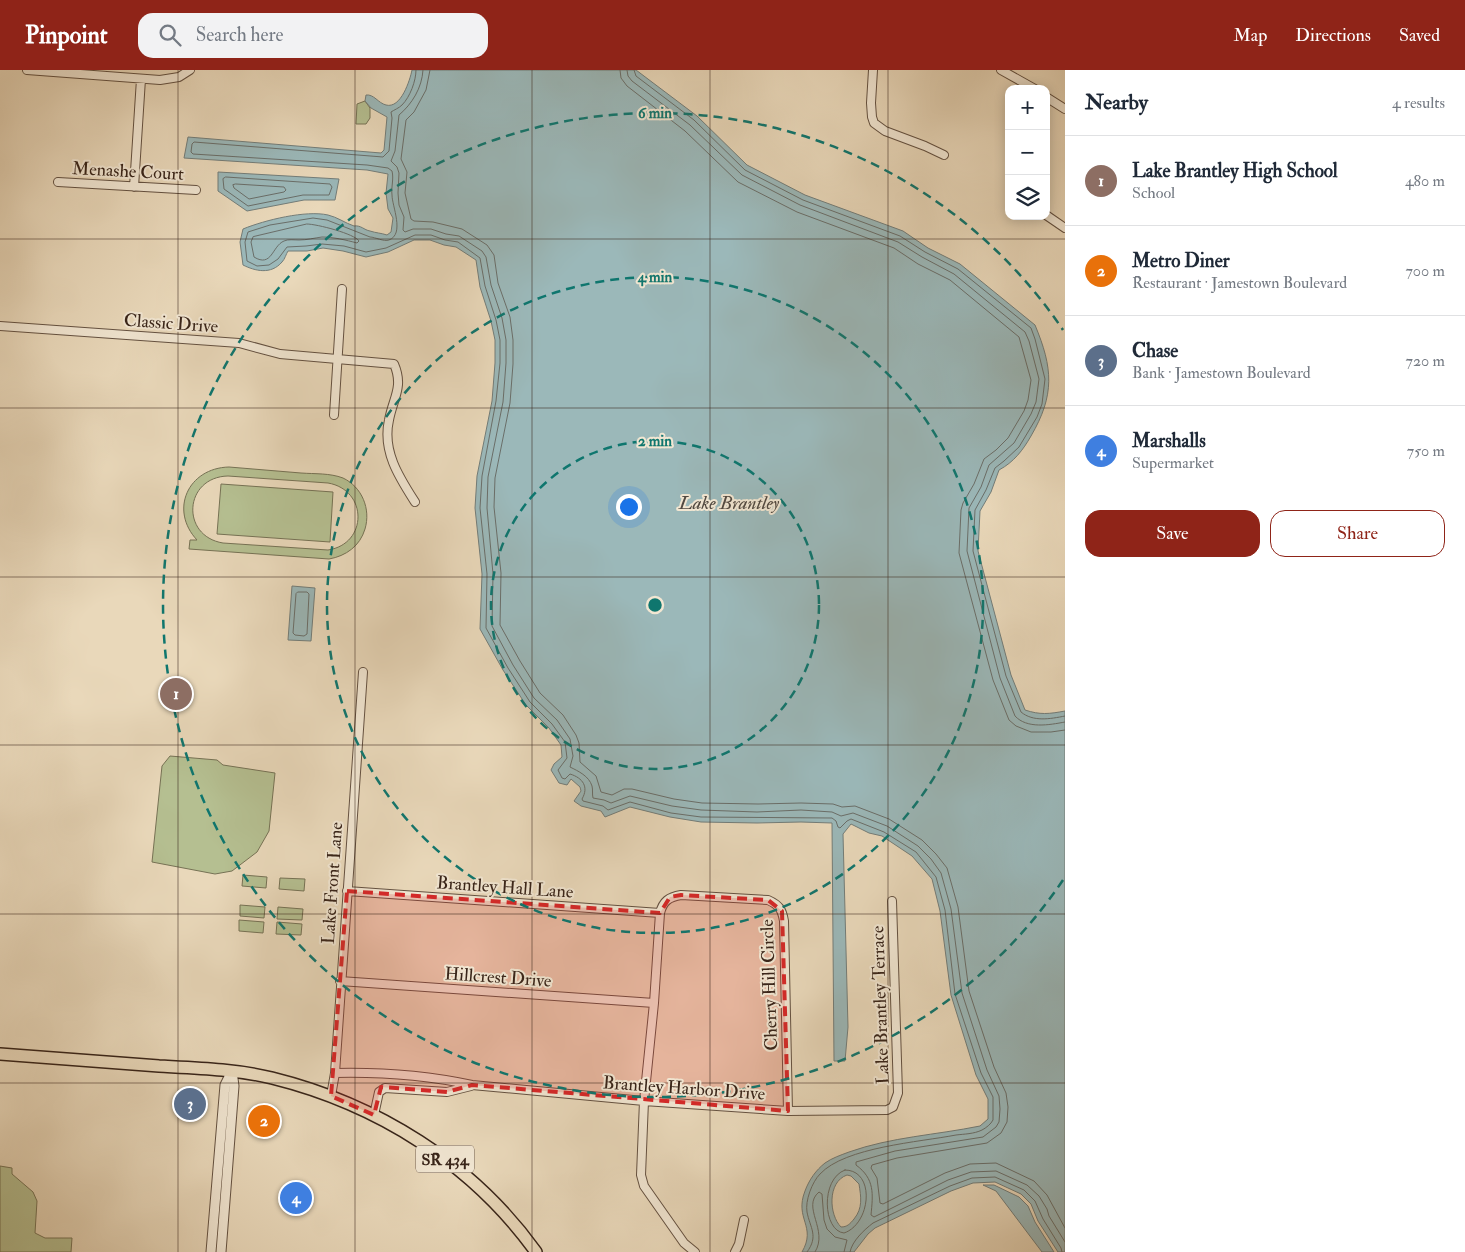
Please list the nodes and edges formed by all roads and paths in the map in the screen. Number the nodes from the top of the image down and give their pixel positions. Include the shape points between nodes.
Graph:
1 (27, 70) edge
2 (190, 70) edge
3 (873, 70) edge
4 (1001, 70) edge
5 (141, 79) junction
6 (1028, 85) edge
7 (1050, 99) edge
8 (1065, 109) edge
9 (944, 155) dead end
10 (58, 182) dead end
11 (134, 187) junction
12 (196, 190) dead end
13 (1050, 218) edge
14 (1065, 228) edge
15 (342, 289) dead end
16 (0, 326) edge
17 (338, 359) junction
18 (334, 415) dead end
19 (414, 502) dead end
20 (363, 672) dead end
21 (347, 891) junction
22 (892, 901) dead end
23 (660, 913) junction
24 (340, 981) junction
25 (654, 1004) junction
26 (0, 1054) edge
27 (232, 1071) junction
28 (335, 1073) junction
29 (472, 1085) junction
30 (331, 1096) junction
31 (644, 1101) junction
32 (893, 1107) joint
33 (788, 1111) junction
34 (374, 1115) junction
35 (744, 1220) dead end
36 (211, 1252) edge
37 (221, 1252) edge
38 (536, 1252) edge
39 (695, 1252) edge
40 (735, 1252) edge

1 - 5 street
2 - 5 street via 168,80
3 - 9 street via 871,103 874,123 885,131
4 - 6 street
5 - 11 street
7 - 8 street
10 - 11 street, Menashe Court
11 - 12 street, Menashe Court
13 - 14 street
15 - 17 street
16 - 17 street, Classic Drive via 239,343 280,354
17 - 18 street
17 - 19 street, Classic Drive via 394,364 399,383 388,421 388,439 393,465
20 - 21 street, Lake Front Lane
21 - 23 street, Brantley Hall Lane
21 - 24 street, Lake Front Lane
22 - 32 street, Lake Brantley Terrace via 898,1093
23 - 25 street
23 - 33 street, Cherry Hill Circle via 662,904 670,897 681,895 768,900 782,911
24 - 25 street, Hillcrest Drive
24 - 28 street, Lake Front Lane
25 - 31 street
26 - 27 main road, SR 434
27 - 30 main road, SR 434 via 272,1078
27 - 36 street via 225,1085
27 - 37 street via 234,1086
28 - 29 street, Brantley Harbor Drive via 360,1072
28 - 30 street, Lake Front Lane
29 - 31 street, Brantley Harbor Drive
29 - 34 street, Brantley Harbor Drive via 447,1092 385,1088 380,1092
30 - 34 main road, SR 434
31 - 33 street, Brantley Harbor Drive
31 - 39 street via 641,1161 644,1186 684,1243
32 - 33 street, Brantley Harbor Drive via 881,1112
34 - 38 main road, SR 434 via 422,1142 454,1166 495,1204
35 - 40 street

